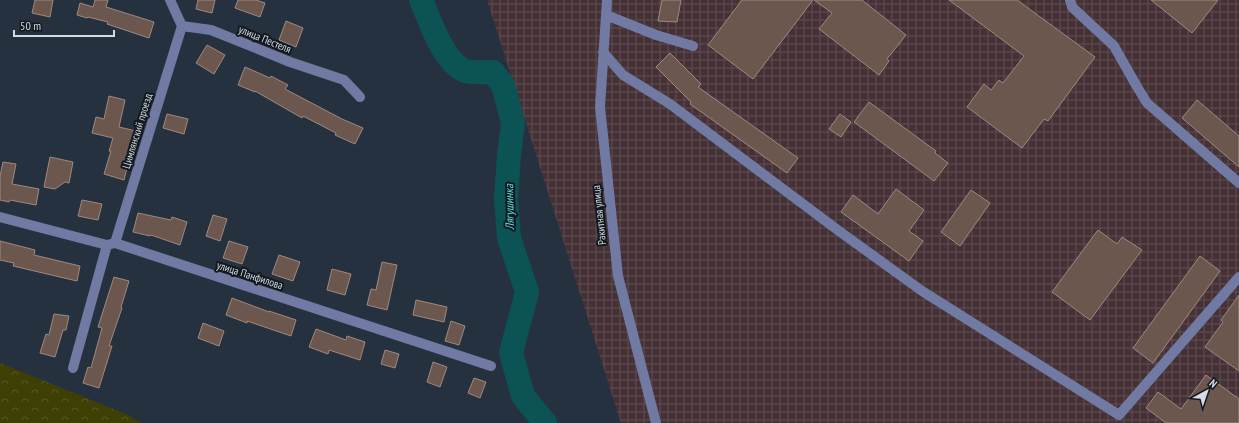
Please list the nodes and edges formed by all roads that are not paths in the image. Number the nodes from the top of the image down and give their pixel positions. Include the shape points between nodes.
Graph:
1 (170, 0) edge
2 (607, 0) edge
3 (1070, 0) edge
4 (606, 15) junction
5 (182, 26) junction
6 (693, 46) dead end
7 (603, 52) junction
8 (360, 97) dead end
9 (1239, 182) edge
10 (0, 217) edge
11 (111, 244) junction
12 (1239, 277) edge
13 (491, 366) dead end
14 (73, 368) dead end
15 (656, 423) edge

1 - 5 street
2 - 4 street, Ракитная улица
3 - 9 street via 1072,7 1114,46 1147,103
4 - 6 street via 656,35
4 - 7 street, Ракитная улица
5 - 8 street, улица Пестеля via 211,30 290,62 344,80
5 - 11 street, Цимлянский проезд
7 - 12 street via 623,75 670,104 922,291 1119,416
7 - 15 street, Ракитная улица via 600,107 618,276
10 - 11 street, улица Панфилова
11 - 13 street, улица Панфилова
11 - 14 street, Цимлянский проезд

